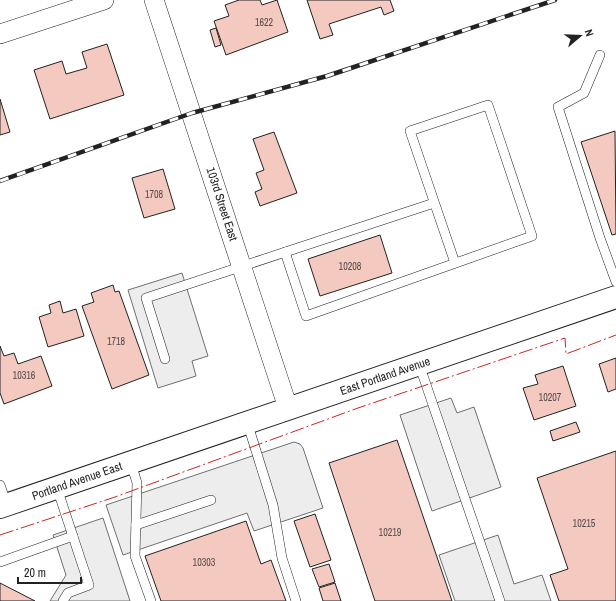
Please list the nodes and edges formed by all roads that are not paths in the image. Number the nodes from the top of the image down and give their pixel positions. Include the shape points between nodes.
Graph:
1 (104, 0) edge
2 (154, 0) edge
3 (0, 34) edge
4 (600, 55) dead end
5 (434, 203) junction
6 (285, 252) junction
7 (455, 264) junction
8 (242, 266) junction
9 (616, 282) edge
10 (616, 297) edge
11 (165, 359) dead end
12 (419, 364) junction
13 (288, 408) junction
14 (247, 422) junction
15 (154, 455) joint
16 (131, 462) junction
17 (57, 488) junction
18 (2, 499) edge
19 (211, 500) dead end
20 (136, 526) junction
21 (73, 536) junction
22 (0, 562) edge
23 (63, 601) edge
24 (151, 601) edge
25 (296, 601) edge
26 (500, 601) edge

1 - 3 street
2 - 8 street, 103rd Street East
4 - 9 lane via 584,93 558,107
5 - 6 lane
5 - 7 lane
5 - 7 lane via 410,131 488,105 532,236
6 - 7 lane via 306,316
6 - 8 lane
8 - 11 lane via 146,298
8 - 13 street, 103rd Street East
10 - 12 main road, East Portland Avenue
12 - 13 main road, East Portland Avenue
12 - 26 lane
13 - 14 main road, East Portland Avenue
14 - 15 main road, East Portland Avenue
14 - 25 lane via 273,505 282,558
15 - 16 main road, Portland Avenue East
16 - 17 main road, Portland Avenue East
16 - 20 lane via 137,483
17 - 18 main road, Portland Avenue East
17 - 21 lane
19 - 20 lane
20 - 24 lane via 135,556
21 - 22 lane
21 - 23 lane via 89,585 68,593

